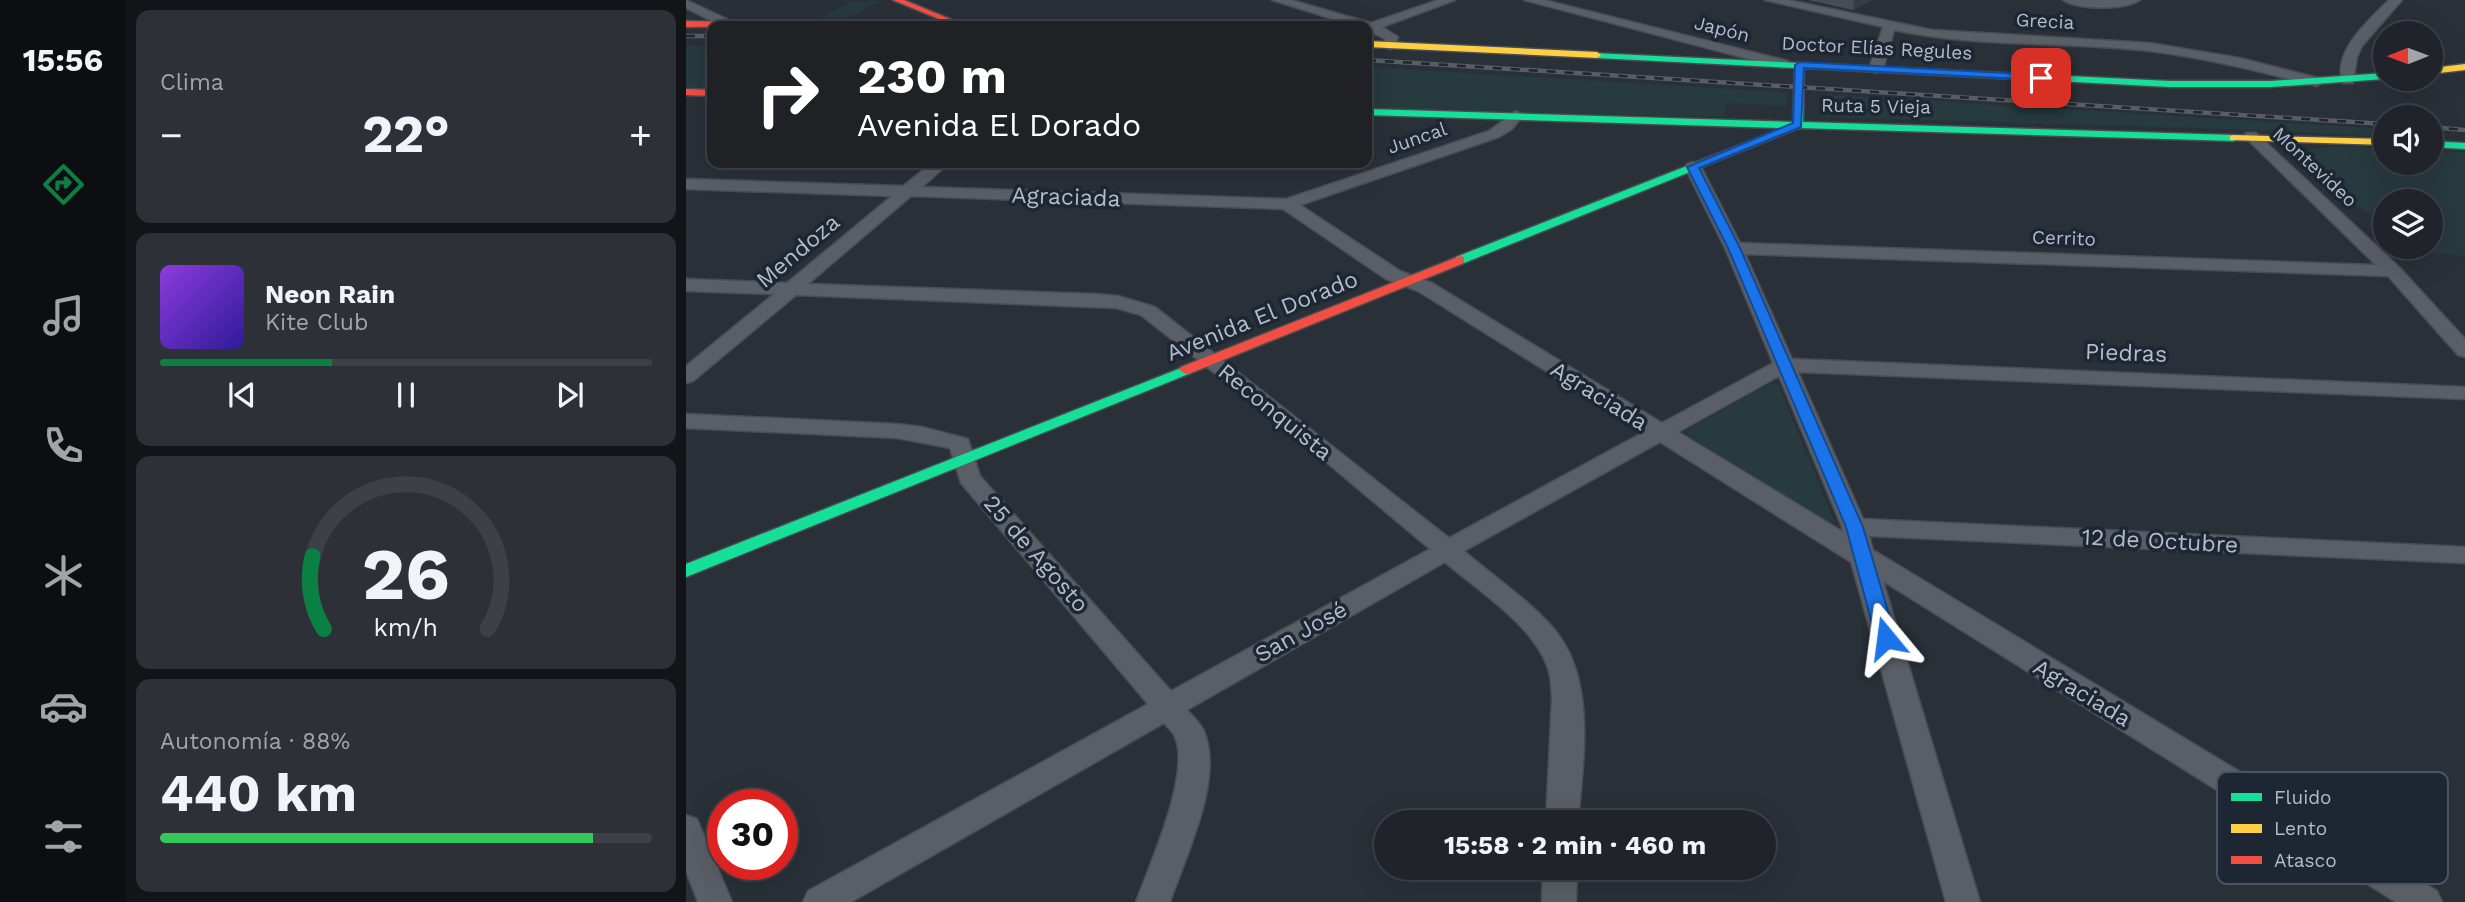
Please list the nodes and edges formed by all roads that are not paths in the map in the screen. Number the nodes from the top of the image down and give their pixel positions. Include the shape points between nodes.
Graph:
1 (897, 0) edge
2 (1278, 0) edge
3 (1449, 0) edge
4 (1530, 0) edge
5 (1771, 0) edge
6 (2069, 0) edge
7 (2134, 0) edge
8 (2389, 2) edge
9 (686, 3) edge
10 (721, 21) edge
11 (950, 21) edge
12 (1350, 21) edge
13 (686, 24) edge
14 (707, 24) edge
15 (1889, 26) junction
16 (1372, 27) edge
17 (1372, 27) edge
18 (1372, 44) edge
19 (1390, 45) junction
20 (1783, 64) junction
21 (1800, 65) junction
22 (2465, 67) edge
23 (1876, 69) junction
24 (2443, 70) edge
25 (2373, 77) edge
26 (2348, 80) junction
27 (2317, 82) junction
28 (686, 92) edge
29 (707, 93) edge
30 (1372, 112) edge
31 (1516, 116) junction
32 (1798, 125) junction
33 (2251, 136) junction
34 (2373, 141) edge
35 (2443, 145) edge
36 (2465, 146) edge
37 (1693, 167) junction
38 (935, 168) edge
39 (686, 184) edge
40 (905, 192) junction
41 (1287, 204) junction
42 (1734, 248) junction
43 (2393, 271) junction
44 (1410, 281) junction
45 (686, 285) edge
46 (792, 289) junction
47 (2465, 351) edge
48 (1212, 361) junction
49 (1784, 366) junction
50 (686, 377) edge
51 (2465, 393) edge
52 (686, 421) edge
53 (1658, 433) junction
54 (964, 459) junction
55 (1854, 527) junction
56 (1447, 550) junction
57 (2465, 555) edge
58 (1863, 558) junction
59 (686, 571) edge
60 (1169, 706) junction
61 (2217, 775) edge
62 (1562, 810) edge
63 (686, 830) edge
64 (1560, 880) edge
65 (2396, 884) edge
66 (715, 902) edge
67 (820, 902) edge
68 (1153, 902) edge
69 (1559, 902) edge
70 (1964, 902) edge
71 (2425, 902) edge

1 - 11 street
2 - 12 street
3 - 16 street
4 - 20 street, Japón
5 - 15 street, Grecia
6 - 7 street via 2106,4
8 - 26 street via 2353,47
9 - 10 street
13 - 14 street
15 - 23 street
15 - 27 street, Grecia via 1942,34 2149,47 2239,62
17 - 19 street via 1392,37
18 - 19 street, Doctor Elías Regules
19 - 20 street, Doctor Elías Regules
20 - 21 street, Doctor Elías Regules
21 - 23 street, Doctor Elías Regules
21 - 32 street
22 - 24 street
23 - 27 street, Doctor Elías Regules via 2171,84
25 - 26 street, Doctor Elías Regules
26 - 27 street, Doctor Elías Regules
28 - 29 street
30 - 31 street, Ruta 5 Vieja
31 - 32 street, Ruta 5 Vieja
31 - 41 street, Juncal via 1494,134
32 - 33 street, Ruta 5 Vieja
32 - 37 street, Avenida El Dorado
33 - 34 street, Ruta 5 Vieja
33 - 43 street, Montevideo
35 - 36 street
37 - 42 street
37 - 44 street, Avenida El Dorado
38 - 40 street, Mendoza
39 - 40 street, Agraciada
40 - 41 street, Agraciada
40 - 46 street, Mendoza
41 - 44 street, Agraciada via 1393,275
42 - 43 street, Cerrito
42 - 49 street
43 - 47 street, Montevideo
44 - 48 street, Avenida El Dorado
44 - 53 street, Agraciada
45 - 46 street, Reconquista
46 - 48 street, Reconquista via 1118,302 1148,311
46 - 50 street, Mendoza
48 - 54 street, Avenida El Dorado
48 - 56 street, Reconquista
49 - 51 street, Piedras
49 - 53 street, San José
49 - 55 street
52 - 54 street, 25 de Agosto via 922,434 960,444
53 - 56 street, San José
53 - 58 street, Agraciada
54 - 59 street, Avenida El Dorado
54 - 60 street, 25 de Agosto via 970,478
55 - 57 street, 12 de Octubre
55 - 58 street
56 - 60 street, San José
56 - 62 street, Reconquista via 1532,624 1561,663 1567,699
58 - 61 street, Agraciada
58 - 70 street
60 - 67 street, San José
60 - 68 street, 25 de Agosto via 1190,733 1194,764 1189,797
63 - 66 street
64 - 69 street
65 - 71 street, Agraciada

